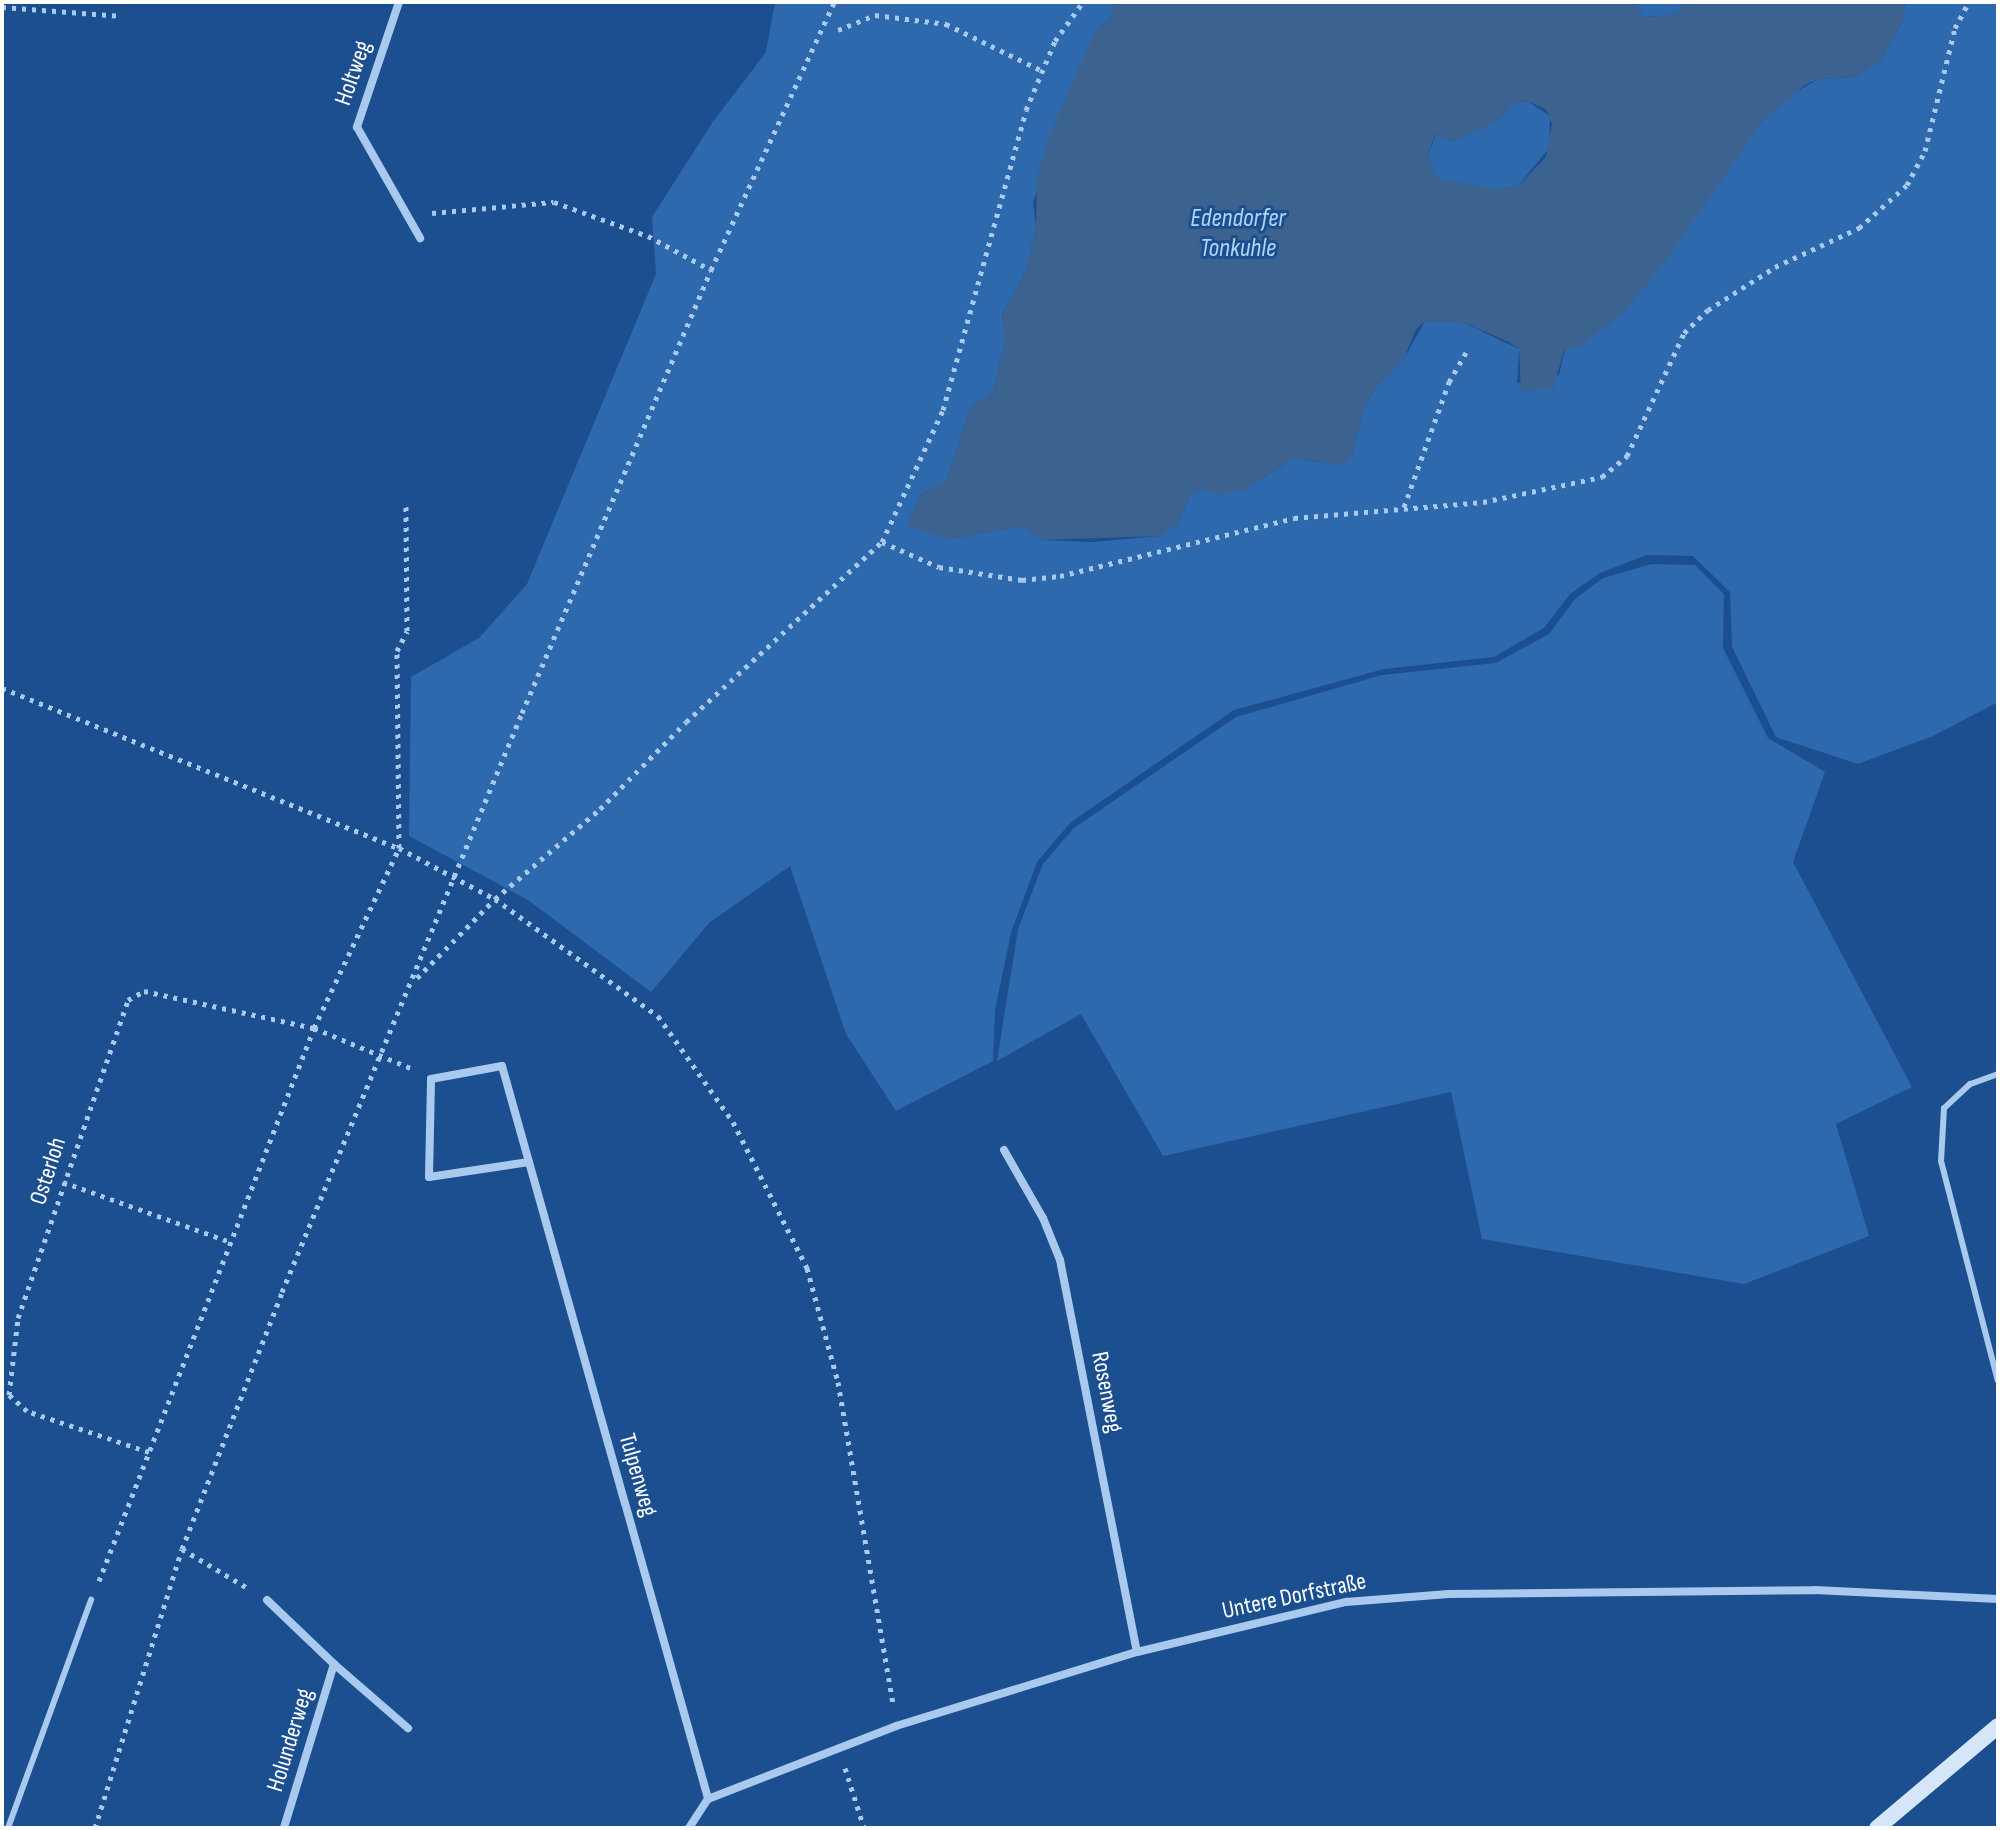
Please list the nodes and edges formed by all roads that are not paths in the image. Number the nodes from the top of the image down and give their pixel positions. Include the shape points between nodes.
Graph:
1 (399, 2) edge
2 (420, 238) dead end
3 (1998, 1074) edge
4 (1004, 1150) dead end
5 (529, 1162) junction
6 (1998, 1381) edge
7 (1998, 1599) edge
8 (91, 1600) road end
9 (267, 1600) road end
10 (1137, 1652) junction
11 (334, 1664) junction
12 (1998, 1726) edge
13 (408, 1728) dead end
14 (708, 1799) junction
15 (8, 1828) edge
16 (284, 1828) edge
17 (689, 1828) edge
18 (1877, 1828) edge

1 - 2 street, Holtweg via 357,127
3 - 6 lane via 1970,1084 1944,1108 1941,1161
4 - 10 street, Rosenweg via 1060,1260
5 - 5 street, Tulpenweg via 429,1177 431,1079 502,1066
5 - 14 street, Tulpenweg
7 - 10 street, Untere Dorfstraße via 1815,1590 1438,1595 1305,1609
8 - 15 lane
9 - 11 street, Holunderweg
10 - 14 street, Untere Dorfstraße via 896,1726
11 - 13 street, Holunderweg
11 - 16 street, Holunderweg
12 - 18 street
14 - 17 street

